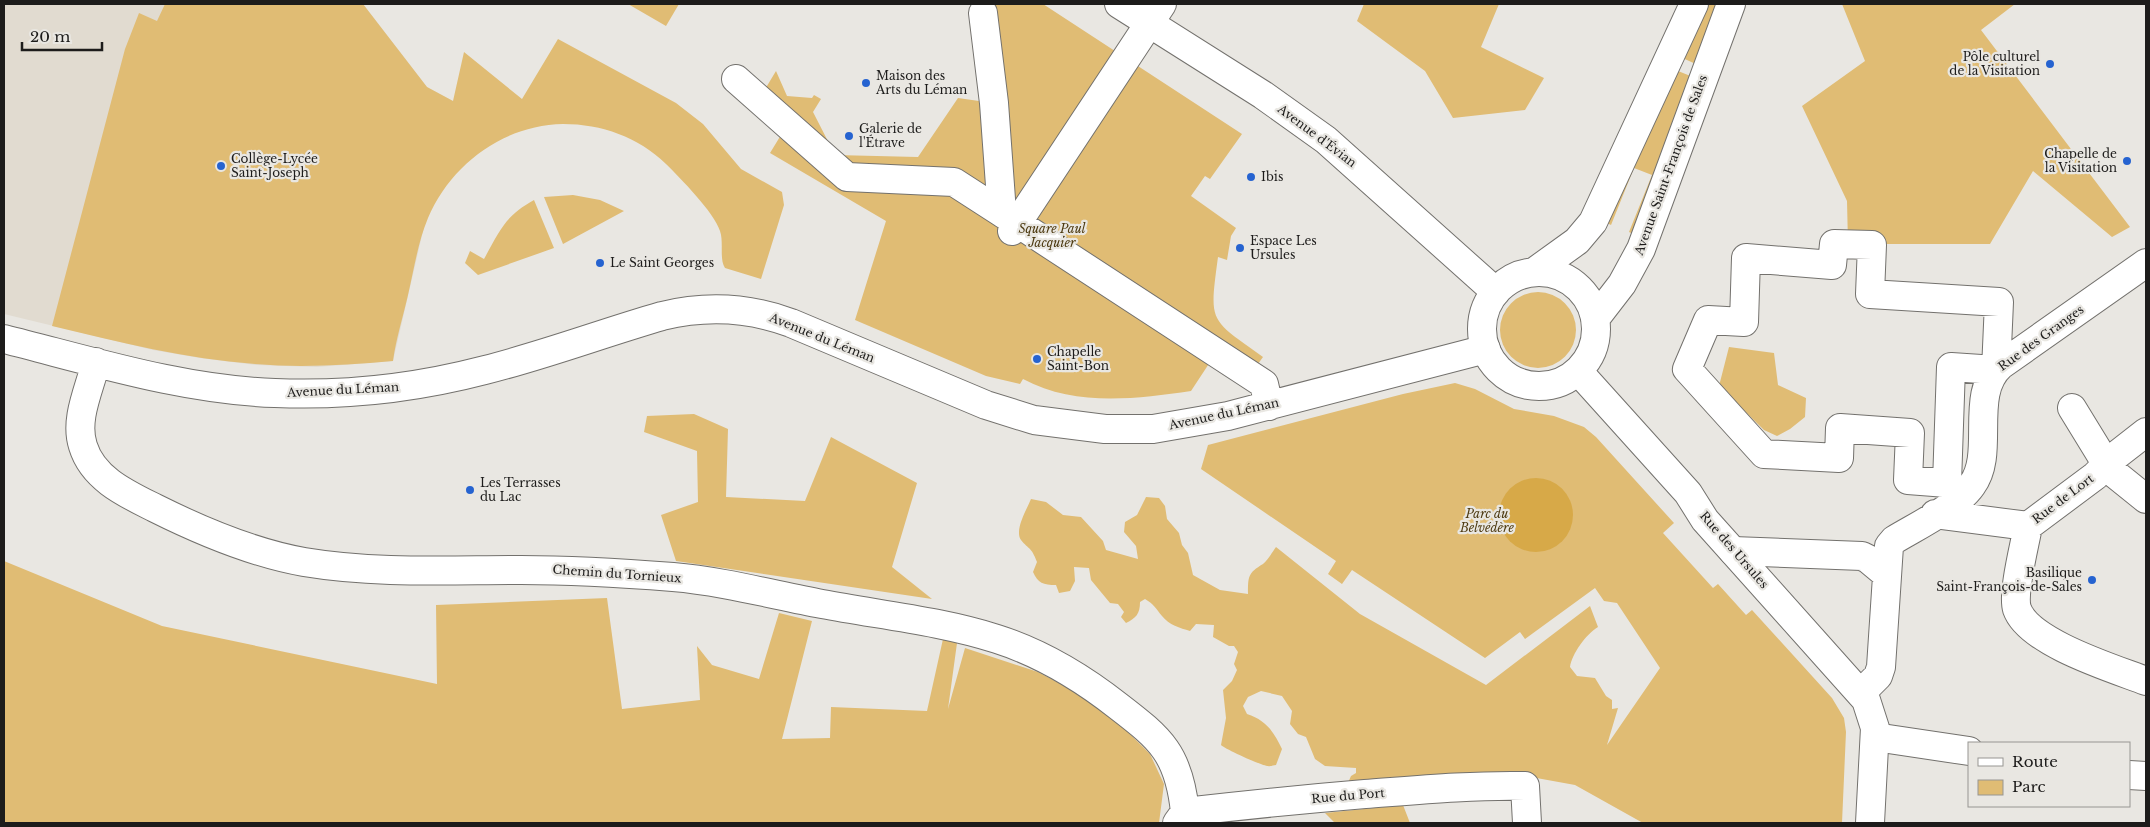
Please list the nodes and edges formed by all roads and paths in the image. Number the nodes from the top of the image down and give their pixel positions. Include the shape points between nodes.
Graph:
1 (1119, 4) edge
2 (1694, 4) edge
3 (1731, 4) edge
4 (983, 13) dead end
5 (1155, 13) edge
6 (736, 79) dead end
7 (1010, 222) junction
8 (2146, 263) edge
9 (1534, 272) junction
10 (1496, 292) junction
11 (1595, 319) junction
12 (4, 339) edge
13 (1486, 349) junction
14 (96, 362) junction
15 (1996, 370) junction
16 (1578, 371) junction
17 (1269, 406) junction
18 (2072, 408) dead end
19 (2146, 432) edge
20 (2106, 464) junction
21 (2146, 499) edge
22 (1936, 514) junction
23 (2028, 526) junction
24 (1733, 550) junction
25 (1886, 574) junction
26 (2146, 681) edge
27 (1862, 692) junction
28 (1875, 737) junction
29 (1968, 751) edge
30 (2130, 775) edge
31 (2146, 776) edge
32 (1186, 820) edge
33 (1527, 823) edge
34 (1870, 823) edge

1 - 5 street, Avenue d'Évian
2 - 9 street via 1593,222 1576,241
3 - 11 street, Avenue Saint-François de Sales via 1641,249 1622,284
4 - 7 street
5 - 7 street
5 - 10 street, Avenue d'Évian via 1326,140
6 - 7 street via 847,178 954,182
7 - 17 street via 1264,384
8 - 15 street, Rue des Granges
9 - 10 street via 1509,281
9 - 11 street via 1558,276 1573,283 1587,300
10 - 13 street via 1483,319
11 - 16 street via 1592,351
12 - 14 street, Avenue du Léman
13 - 16 street via 1501,372 1526,385 1553,384
13 - 17 street, Avenue du Léman
14 - 17 street, Avenue du Léman via 230,389 273,393 359,392 477,372 662,316 721,308 769,315 986,406 1058,424 1105,430 1153,429
14 - 32 street, Chemin du Tornieux via 80,431 90,460 99,474 112,484 176,518 237,543 310,563 419,572 574,570 678,578 976,633 1025,649 1056,664 1100,692 1147,729 1161,742 1174,764 1181,783
15 - 15 street via 2000,302 1870,294 1872,245 1834,244 1832,265 1746,258 1744,322 1708,320 1687,369 1764,454 1838,458 1840,428 1910,433 1908,480 1947,483 1951,367
15 - 22 street, Rue des Granges via 1988,381 1980,471 1967,491
16 - 24 street, Rue des Ursules via 1688,492 1705,520
18 - 20 street
19 - 20 street, Rue de Lort
20 - 21 street
20 - 23 street, Rue de Lort via 2095,476
22 - 23 street, Rue de Lort
22 - 25 street, Rue des Granges via 1891,543 1887,550
23 - 26 street via 2016,596 2017,610 2025,621 2055,645
24 - 25 street via 1862,556
24 - 27 street, Rue des Ursules
25 - 27 street, Rue des Granges via 1881,667 1878,676
27 - 28 street, Rue des Ursules via 1872,714
28 - 29 street
28 - 34 street, Rue des Ursules
30 - 31 street
32 - 33 street, Rue du Port via 1250,804 1446,787 1525,786

